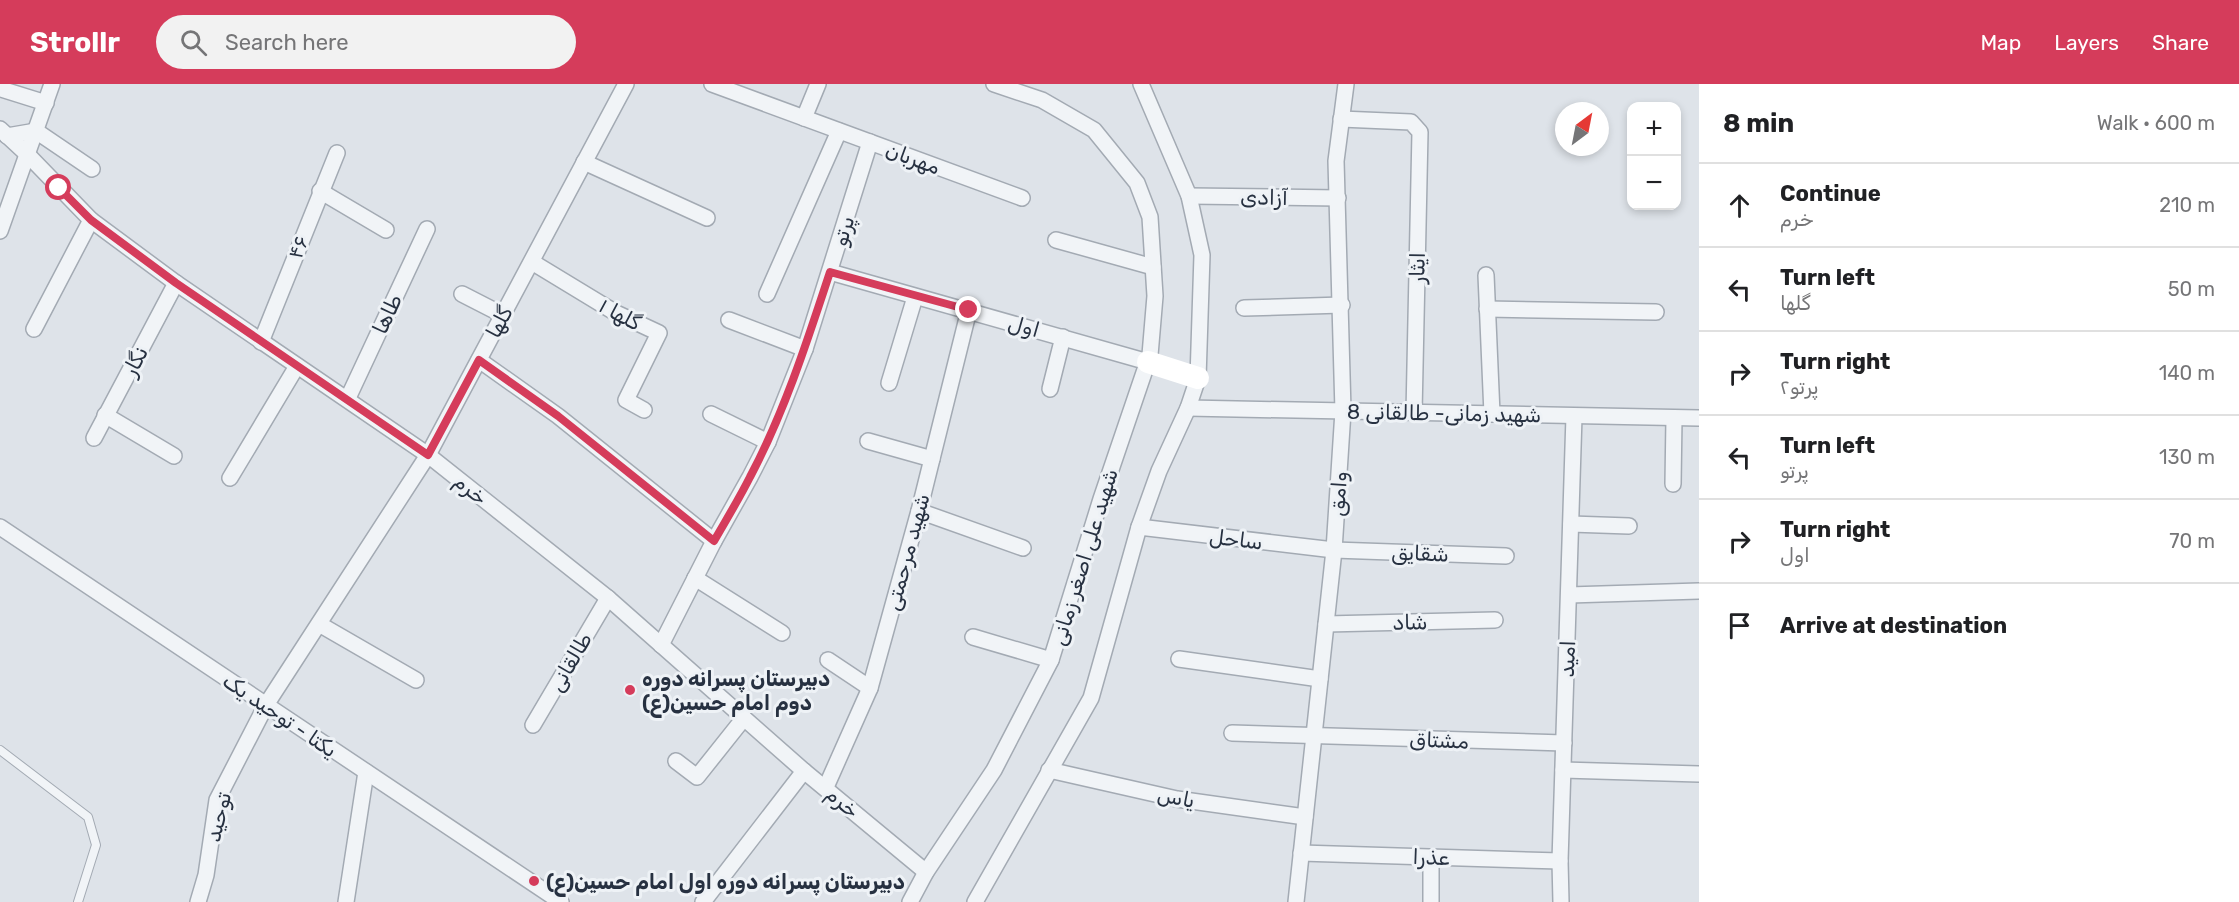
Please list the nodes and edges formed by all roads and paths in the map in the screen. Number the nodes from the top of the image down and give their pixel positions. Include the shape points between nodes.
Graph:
1 (52, 84) edge
2 (626, 84) edge
3 (712, 84) edge
4 (818, 84) edge
5 (994, 84) edge
6 (1141, 84) edge
7 (1346, 84) edge
8 (1, 89) edge
9 (46, 103) junction
10 (804, 118) junction
11 (1341, 119) junction
12 (839, 130) junction
13 (36, 132) junction
14 (4, 133) edge
15 (870, 142) junction
16 (337, 153) dead end
17 (28, 155) junction
18 (584, 162) junction
19 (92, 169) dead end
20 (320, 191) junction
21 (1189, 196) junction
22 (1022, 198) dead end
23 (1338, 198) junction
24 (707, 218) dead end
25 (91, 220) junction
26 (427, 229) dead end
27 (386, 230) dead end
28 (0, 231) edge
29 (1056, 240) dead end
30 (532, 262) junction
31 (1153, 267) junction
32 (830, 272) junction
33 (1486, 275) dead end
34 (176, 283) junction
35 (462, 294) dead end
36 (767, 294) dead end
37 (915, 297) junction
38 (1342, 305) junction
39 (1244, 309) dead end
40 (1487, 309) junction
41 (969, 310) junction
42 (1656, 312) dead end
43 (502, 315) junction
44 (729, 320) dead end
45 (34, 329) dead end
46 (1063, 337) junction
47 (261, 342) junction
48 (805, 349) junction
49 (479, 360) junction
50 (1148, 362) junction
51 (297, 366) junction
52 (1198, 378) junction
53 (889, 383) dead end
54 (1050, 388) dead end
55 (348, 398) junction
56 (1188, 408) junction
57 (644, 410) dead end
58 (1344, 411) junction
59 (1414, 412) junction
60 (711, 414) dead end
61 (1492, 414) junction
62 (105, 415) junction
63 (1574, 416) junction
64 (1674, 418) junction
65 (1699, 418) edge
66 (94, 438) dead end
67 (868, 441) dead end
68 (768, 442) junction
69 (428, 455) junction
70 (174, 456) dead end
71 (932, 459) junction
72 (230, 478) dead end
73 (1673, 484) dead end
74 (919, 511) junction
75 (1571, 524) junction
76 (1629, 526) dead end
77 (0, 527) edge
78 (1139, 527) junction
79 (714, 541) junction
80 (1023, 548) dead end
81 (1334, 550) junction
82 (1506, 556) dead end
83 (695, 578) junction
84 (1699, 591) edge
85 (1569, 595) junction
86 (608, 598) junction
87 (1495, 620) dead end
88 (319, 624) junction
89 (1326, 624) junction
90 (782, 633) dead end
91 (973, 637) dead end
92 (661, 645) junction
93 (1179, 659) dead end
94 (828, 660) dead end
95 (1051, 660) junction
96 (1320, 678) junction
97 (416, 680) dead end
98 (870, 688) junction
99 (266, 705) junction
100 (744, 718) junction
101 (533, 725) dead end
102 (1232, 733) dead end
103 (1314, 736) junction
104 (1564, 743) junction
105 (0, 750) edge
106 (676, 761) dead end
107 (1048, 770) junction
108 (1563, 770) junction
109 (804, 771) junction
110 (366, 772) junction
111 (1699, 774) edge
112 (826, 787) junction
113 (1305, 817) junction
114 (1301, 853) junction
115 (1431, 858) junction
116 (1560, 861) junction
117 (927, 872) junction
118 (78, 902) edge
119 (198, 902) edge
120 (346, 902) edge
121 (561, 902) edge
122 (703, 902) edge
123 (910, 902) edge
124 (975, 902) edge
125 (1296, 902) edge
126 (1431, 902) edge
127 (1561, 902) edge

1 - 9 street
2 - 18 street, گلها
3 - 10 street, مهربان
4 - 10 street
5 - 31 street, شهید علی اصغر زمانی via 1042,100 1094,130 1137,183 1150,217
6 - 21 street
7 - 11 street, وامق
8 - 9 street
9 - 13 street
10 - 12 street, مهربان
11 - 23 street, وامق via 1336,161
11 - 59 street, ایثار via 1411,122 1420,132
12 - 15 street, مهربان
12 - 36 street
13 - 14 street
13 - 17 street
13 - 19 street
14 - 17 street, خرم
15 - 22 street, مهربان
15 - 32 street, پرتو
16 - 20 street, ۴۶
17 - 25 street, خرم
17 - 28 street
18 - 24 street
18 - 30 street, گلها
20 - 27 street
20 - 47 street, ۴۶
21 - 23 street, آزادی
21 - 52 street via 1202,255
23 - 38 street, وامق
25 - 34 street, خرم
25 - 45 street
26 - 55 street, طاها
29 - 31 street
30 - 43 street, گلها
30 - 57 street, گلها ۱ via 616,313 659,333 626,400
31 - 50 street, شهید علی اصغر زمانی via 1155,296
32 - 37 street, اول
32 - 48 street, پرتو
33 - 40 street
34 - 47 street, خرم
34 - 62 street, نگار
35 - 43 street
37 - 41 street, اول
37 - 53 street
38 - 39 street
38 - 58 street, وامق
40 - 42 street
40 - 61 street
41 - 46 street, اول
41 - 71 street, شهید مرحمتی
43 - 49 street, گلها
44 - 48 street
46 - 50 street, اول
46 - 54 street
47 - 51 street, خرم
48 - 68 street, پرتو
49 - 69 street, گلها
49 - 79 street via 558,416
50 - 52 street
50 - 95 street, شهید علی اصغر زمانی
51 - 55 street, خرم
51 - 72 street
52 - 56 street
55 - 69 street, خرم
56 - 58 street, شهید زمانی- طالقانی 8
56 - 78 street
58 - 59 street, شهید زمانی- طالقانی 8
58 - 81 street, وامق
59 - 61 street, شهید زمانی- طالقانی 8
60 - 68 street
61 - 63 street, شهید زمانی- طالقانی 8
62 - 66 street, نگار
62 - 70 street
63 - 64 street, شهید زمانی- طالقانی 8
63 - 75 street, امید
64 - 65 street, شهید زمانی- طالقانی 8
64 - 73 street
67 - 71 street
68 - 79 street, پرتو
69 - 86 street, خرم
69 - 88 street, گلها
71 - 74 street, شهید مرحمتی
74 - 80 street
74 - 98 street, شهید مرحمتی
75 - 76 street
75 - 85 street, امید
77 - 99 street, یکتا - توحید یک
78 - 81 street, ساحل
78 - 107 street via 1091,698
79 - 83 street, پرتو
81 - 82 street, شقایق
81 - 89 street, وامق
83 - 90 street
83 - 92 street, پرتو
84 - 85 street
85 - 104 street, امید
86 - 92 street, خرم
86 - 101 street, طالقانی
87 - 89 street, شاد
88 - 97 street
88 - 99 street, گلها
89 - 96 street, وامق
91 - 95 street
92 - 100 street, خرم
93 - 96 street
94 - 98 street
95 - 117 street, شهید علی اصغر زمانی via 994,770
96 - 103 street, وامق
98 - 112 street, شهید مرحمتی
99 - 110 street, یکتا - توحید یک
99 - 119 street, توحید via 217,800
100 - 106 street via 697,777
100 - 109 street, خرم
102 - 103 street, مشتاق
103 - 104 street, مشتاق
103 - 113 street, وامق
104 - 108 street, امید
105 - 118 lane via 88,817 96,845
107 - 113 street, یاس via 1177,799
107 - 124 street
108 - 111 street
108 - 116 street, امید
109 - 112 street, خرم
109 - 122 street
110 - 120 street
110 - 121 street, یکتا - توحید یک
112 - 117 street, خرم
113 - 114 street, وامق
114 - 115 street, عذرا
114 - 125 street, وامق
115 - 116 street, عذرا
115 - 126 street
116 - 127 street, امید
117 - 123 street, شهید علی اصغر زمانی

